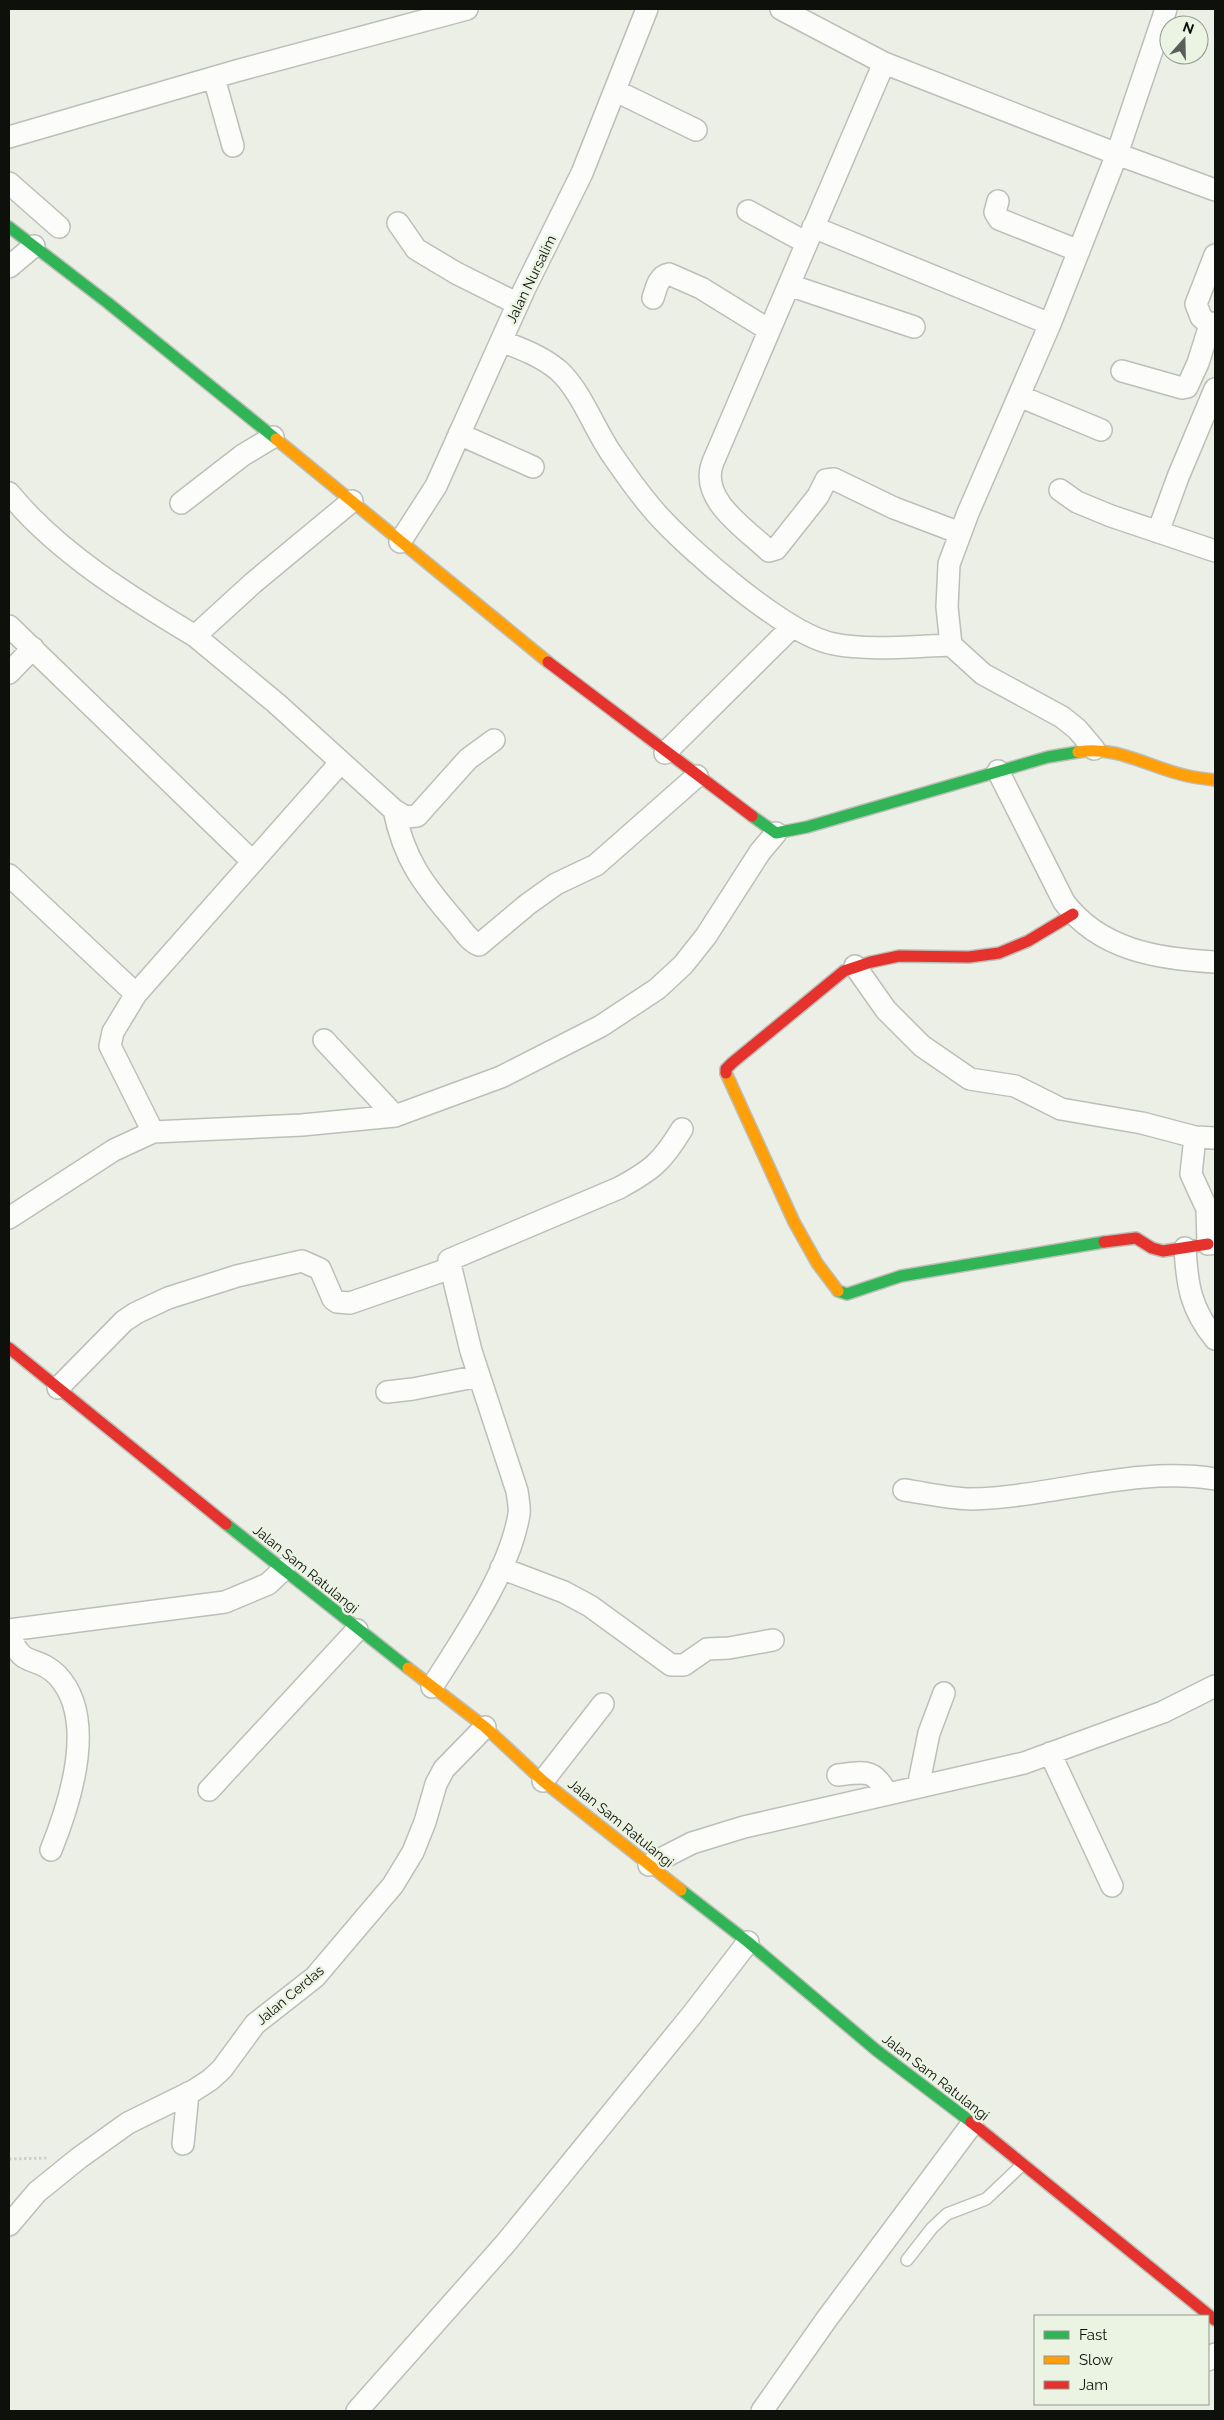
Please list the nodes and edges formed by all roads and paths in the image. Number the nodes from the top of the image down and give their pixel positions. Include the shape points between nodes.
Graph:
1 (467, 9) edge
2 (647, 9) edge
3 (781, 9) edge
4 (1166, 9) edge
5 (884, 63) junction
6 (214, 78) junction
7 (616, 91) junction
8 (696, 130) dead end
9 (9, 137) edge
10 (233, 146) dead end
11 (1117, 154) junction
12 (9, 183) edge
13 (1215, 190) edge
14 (998, 201) dead end
15 (748, 211) dead end
16 (398, 223) dead end
17 (9, 227) edge
18 (59, 227) dead end
19 (810, 235) junction
20 (34, 246) junction
21 (1079, 251) junction
22 (1215, 255) edge
23 (9, 267) edge
24 (789, 285) junction
25 (653, 298) dead end
26 (518, 304) junction
27 (1050, 324) junction
28 (1213, 324) edge
29 (914, 327) dead end
30 (769, 330) junction
31 (501, 341) junction
32 (1122, 371) dead end
33 (1215, 389) edge
34 (1019, 396) junction
35 (1102, 430) dead end
36 (459, 434) junction
37 (273, 437) junction
38 (533, 467) dead end
39 (1060, 490) dead end
40 (9, 493) edge
41 (352, 501) junction
42 (181, 503) dead end
43 (1158, 532) junction
44 (960, 533) junction
45 (400, 542) junction
46 (1215, 551) edge
47 (9, 626) edge
48 (792, 627) junction
49 (195, 636) junction
50 (951, 645) junction
51 (33, 648) junction
52 (9, 673) edge
53 (494, 740) dead end
54 (1094, 749) junction
55 (665, 752) junction
56 (341, 762) junction
57 (998, 770) junction
58 (697, 776) junction
59 (1215, 780) edge
60 (394, 810) junction
61 (776, 834) junction
62 (253, 862) junction
63 (9, 876) edge
64 (1073, 914) junction
65 (1215, 962) edge
66 (855, 966) junction
67 (136, 994) junction
68 (324, 1040) dead end
69 (395, 1116) junction
70 (682, 1129) dead end
71 (153, 1132) junction
72 (1205, 1138) edge
73 (9, 1218) edge
74 (1212, 1243) edge
75 (1185, 1248) junction
76 (451, 1268) junction
77 (1215, 1339) edge
78 (9, 1348) edge
79 (475, 1364) junction
80 (58, 1388) junction
81 (387, 1392) dead end
82 (1215, 1480) edge
83 (904, 1490) dead end
84 (502, 1568) junction
85 (284, 1569) junction
86 (9, 1630) edge
87 (357, 1630) junction
88 (773, 1640) dead end
89 (1215, 1686) edge
90 (432, 1687) junction
91 (944, 1693) dead end
92 (603, 1704) dead end
93 (485, 1728) junction
94 (1050, 1753) junction
95 (838, 1775) dead end
96 (544, 1780) junction
97 (918, 1787) junction
98 (209, 1790) dead end
99 (887, 1794) junction
100 (51, 1850) dead end
101 (648, 1865) junction
102 (1112, 1886) dead end
103 (748, 1942) junction
104 (188, 2093) junction
105 (972, 2124) junction
106 (183, 2144) dead end
107 (79, 2158) junction
108 (9, 2159) edge
109 (1022, 2165) junction
110 (9, 2225) edge
111 (907, 2260) dead end
112 (1209, 2315) edge
113 (357, 2411) edge
114 (762, 2411) edge

1 - 6 street
2 - 7 street, Jalan Nursalim
3 - 5 street
4 - 11 street
5 - 11 street
5 - 19 street
6 - 9 street
6 - 10 street
7 - 8 street
7 - 26 street, Jalan Nursalim via 582,173
11 - 13 street
11 - 21 street
12 - 18 street
14 - 21 street via 995,212 999,219
15 - 19 street
16 - 26 street via 416,249
17 - 20 street
19 - 24 street
19 - 27 street
20 - 23 street
20 - 37 street
21 - 27 street
22 - 28 street via 1196,304 1201,317
24 - 29 street
24 - 30 street
25 - 30 street via 663,276 669,274 701,288
26 - 31 street, Jalan Nursalim
27 - 34 street
28 - 32 street via 1187,387
30 - 44 street via 710,469 709,483 725,509 773,552 818,496 826,480 834,479 894,508
31 - 36 street, Jalan Nursalim
31 - 48 street via 528,351 560,372 612,455 655,512 726,578
33 - 43 street
34 - 35 street
34 - 44 street
36 - 38 street
36 - 45 street, Jalan Nursalim via 436,486
37 - 41 street
37 - 42 street via 243,455
39 - 43 street via 1078,502
40 - 49 street via 25,512 96,571 141,604
41 - 45 street
41 - 49 street
43 - 46 street
44 - 50 street via 949,564 946,607
45 - 55 street
47 - 51 street
48 - 50 street via 833,644
48 - 55 street
49 - 56 street
50 - 54 street via 983,674 1062,717 1077,728
51 - 52 street
51 - 62 street
53 - 60 street via 468,759 417,816 406,817
54 - 57 street
54 - 59 street via 1186,776
55 - 58 street
56 - 60 street
56 - 62 street
57 - 61 street
57 - 64 street
58 - 60 street via 596,865 556,884 479,946 420,878 400,836
58 - 61 street
61 - 69 street via 760,852 706,936 683,965 657,989 601,1026 501,1077
62 - 67 street
63 - 67 street
64 - 65 street via 1113,942 1143,954
64 - 66 street via 999,953 962,957 917,955
66 - 72 street via 886,1010 916,1040 970,1079 1015,1086 1061,1109
66 - 75 street via 832,979 732,1062 725,1072 794,1222 834,1289 845,1294 901,1276 1134,1236 1157,1250
67 - 71 street via 113,1032 110,1046
68 - 69 street
69 - 71 street via 302,1125
70 - 76 street via 666,1155 644,1174 619,1188 449,1260
71 - 73 street via 114,1150
72 - 74 street via 1191,1174 1206,1210
74 - 75 street
75 - 77 street via 1187,1285 1194,1307
76 - 79 street
76 - 80 street via 350,1303 339,1303 333,1299 320,1269 307,1261 291,1262 228,1279 168,1298 136,1313
78 - 80 street, Jalan Sam Ratulangi
79 - 81 street via 413,1390
79 - 84 street via 517,1491 519,1512
80 - 85 street, Jalan Sam Ratulangi
82 - 83 street via 1160,1477 971,1499
84 - 88 street via 564,1592 590,1606 671,1665 684,1665 707,1649
84 - 90 street
85 - 86 street via 268,1584 224,1602
85 - 87 street, Jalan Sam Ratulangi
86 - 100 street via 18,1652 56,1675 66,1687 73,1704 78,1735 77,1771 66,1814
87 - 90 street, Jalan Sam Ratulangi
87 - 98 street
89 - 94 street via 1163,1712
90 - 93 street, Jalan Sam Ratulangi
91 - 97 street via 929,1733
92 - 96 street
93 - 96 street, Jalan Sam Ratulangi
93 - 104 street, Jalan Cerdas via 444,1769 413,1852 393,1885 315,1977 256,2024 210,2080
94 - 97 street via 1024,1763
94 - 102 street
95 - 99 street via 872,1774
96 - 101 street, Jalan Sam Ratulangi
97 - 99 street
99 - 101 street via 692,1843
101 - 103 street, Jalan Sam Ratulangi
103 - 105 street, Jalan Sam Ratulangi via 876,2050
103 - 113 street via 505,2244
104 - 106 street
104 - 107 street, Jalan Cerdas via 128,2123
105 - 109 street, Jalan Sam Ratulangi
105 - 114 street
107 - 108 path
107 - 110 street, Jalan Cerdas via 37,2192
109 - 111 lane via 986,2199 947,2214
109 - 112 street, Jalan Sam Ratulangi

